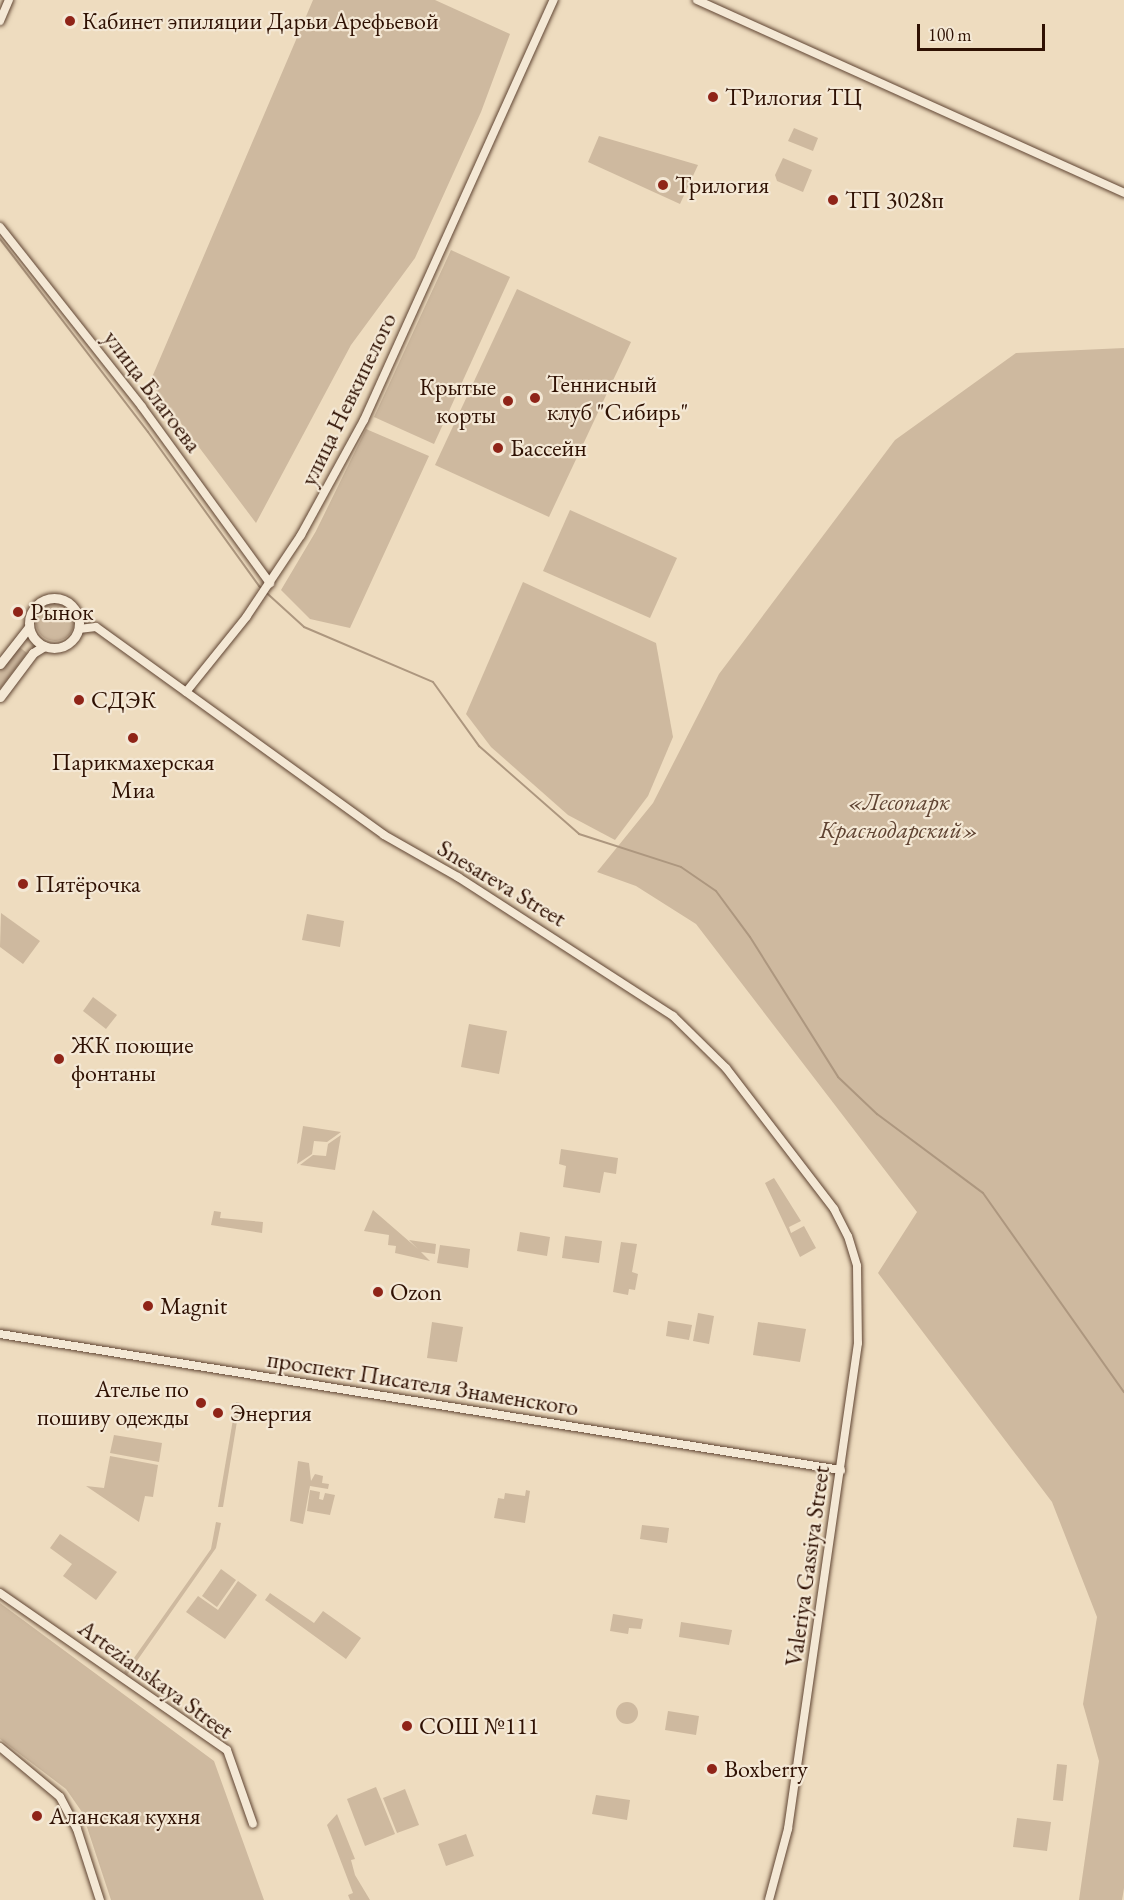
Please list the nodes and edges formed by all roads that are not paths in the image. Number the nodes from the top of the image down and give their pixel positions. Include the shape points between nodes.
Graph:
1 (9, 0) edge
2 (554, 0) edge
3 (697, 0) edge
4 (0, 21) edge
5 (1124, 193) edge
6 (0, 227) edge
7 (268, 585) junction
8 (29, 627) junction
9 (79, 629) junction
10 (44, 646) junction
11 (0, 664) edge
12 (186, 693) junction
13 (0, 697) edge
14 (848, 1236) joint
15 (0, 1334) edge
16 (841, 1470) junction
17 (0, 1593) edge
18 (0, 1747) edge
19 (253, 1824) dead end
20 (100, 1900) edge
21 (769, 1900) edge

1 - 4 street
2 - 7 street, улица Невкипелого via 364,420 301,535
3 - 5 street
6 - 7 street, улица Благоева via 128,389
7 - 12 street, улица Невкипелого
8 - 9 street via 35,606 55,597 75,607
8 - 10 street
8 - 11 street
9 - 10 street via 69,644 57,648
9 - 12 street, Snesareva Street via 96,627
10 - 13 street via 33,653
12 - 14 street, Snesareva Street via 384,835 458,877 673,1016 710,1048 750,1097 834,1209
14 - 16 street, Valeriya Gassiya Street via 857,1266 858,1332
15 - 16 street, проспект Писателя Знаменского
16 - 21 street, Valeriya Gassiya Street via 788,1829
17 - 19 street, Artezianskaya Street via 227,1750
18 - 20 street via 60,1797 77,1829

